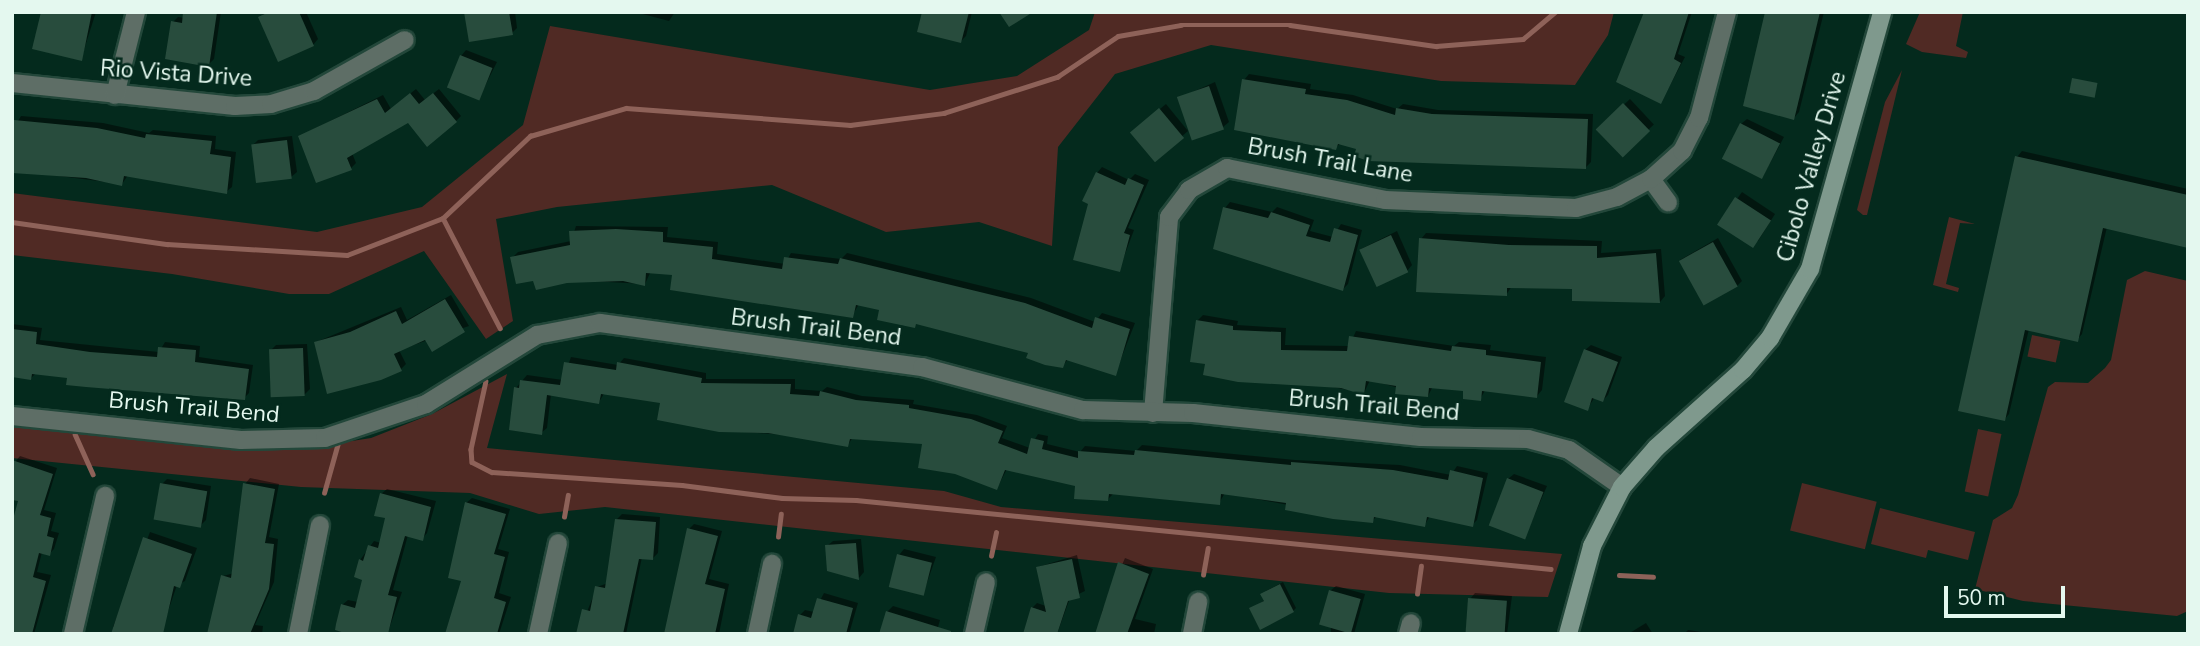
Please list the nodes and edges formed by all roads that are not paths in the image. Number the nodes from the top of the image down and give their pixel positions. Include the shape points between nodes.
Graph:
1 (136, 12) edge
2 (1727, 12) edge
3 (1882, 12) edge
4 (405, 40) dead end
5 (12, 83) edge
6 (116, 94) junction
7 (1651, 179) junction
8 (1668, 202) dead end
9 (1153, 413) junction
10 (12, 416) edge
11 (1622, 487) junction
12 (105, 496) dead end
13 (320, 525) dead end
14 (558, 543) dead end
15 (772, 565) dead end
16 (986, 582) dead end
17 (1198, 602) dead end
18 (74, 634) edge
19 (298, 634) edge
20 (538, 634) edge
21 (757, 634) edge
22 (974, 634) edge
23 (1192, 634) edge
24 (1568, 634) edge

1 - 6 street
2 - 7 street, Brush Trail Lane via 1699,118 1682,151
3 - 11 main road, Cibolo Valley Drive via 1821,237 1794,302 1743,370 1656,448
4 - 6 street, Rio Vista Drive via 314,91 271,104 235,106
5 - 6 street, Rio Vista Drive
7 - 8 street
7 - 9 street, Brush Trail Lane via 1617,197 1576,208 1385,200 1227,168 1189,190 1169,217
9 - 10 street, Brush Trail Bend via 1072,408 883,360 600,323 537,335 426,404 326,438 241,440
9 - 11 street, Brush Trail Bend via 1421,437 1528,439 1569,450
11 - 24 main road, Cibolo Valley Drive via 1592,546
12 - 18 street
13 - 19 street
14 - 20 street
15 - 21 street
16 - 22 street
17 - 23 street

